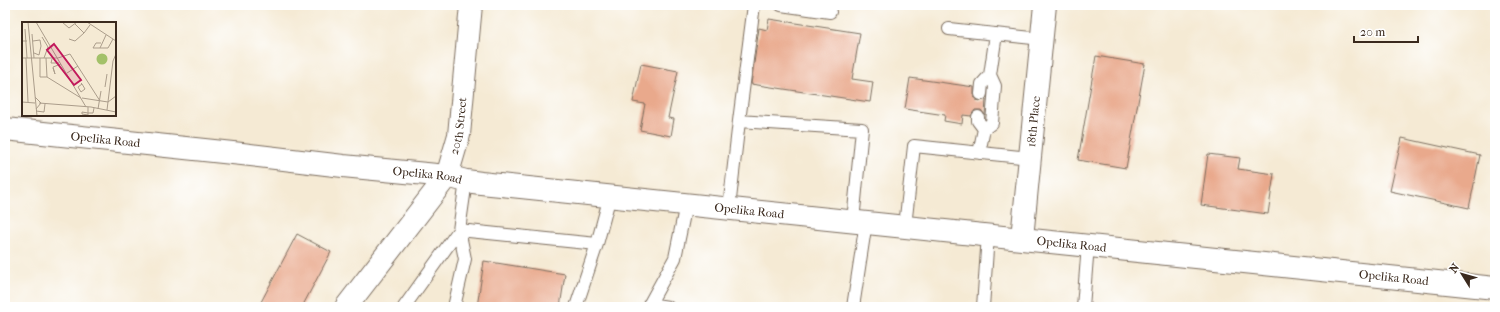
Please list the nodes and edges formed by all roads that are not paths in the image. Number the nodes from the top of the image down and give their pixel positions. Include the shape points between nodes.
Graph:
1 (471, 5) edge
2 (754, 5) edge
3 (781, 5) edge
4 (1045, 5) edge
5 (830, 12) dead end
6 (949, 29) dead end
7 (996, 34) junction
8 (1042, 39) junction
9 (990, 75) junction
10 (981, 94) dead end
11 (978, 118) dead end
12 (739, 121) junction
13 (5, 129) edge
14 (984, 129) junction
15 (979, 153) junction
16 (1030, 158) junction
17 (456, 179) junction
18 (610, 196) junction
19 (686, 204) junction
20 (729, 208) junction
21 (860, 221) junction
22 (905, 226) junction
23 (459, 230) junction
24 (988, 235) junction
25 (1022, 238) junction
26 (597, 244) junction
27 (1088, 245) junction
28 (1495, 288) edge
29 (648, 306) edge
30 (346, 307) edge
31 (404, 307) edge
32 (454, 307) edge
33 (576, 307) edge
34 (668, 307) edge
35 (853, 307) edge
36 (983, 307) edge
37 (1083, 307) edge

1 - 17 main road, 20th Street
2 - 12 lane
3 - 5 lane
4 - 8 main road, 18th Place
6 - 7 lane
7 - 8 lane
7 - 9 lane
8 - 16 main road, 18th Place
9 - 10 lane via 982,84
9 - 14 lane via 995,86 992,123
11 - 14 lane
12 - 20 lane
12 - 21 lane via 862,129
13 - 17 main road, Opelika Road
14 - 15 lane
15 - 16 lane
15 - 22 lane via 914,146
16 - 25 main road, 18th Place
17 - 18 main road, Opelika Road
17 - 23 lane
17 - 30 main road, 20th Street
18 - 19 main road, Opelika Road
18 - 26 lane
19 - 20 main road, Opelika Road
19 - 29 lane via 675,258
20 - 21 main road, Opelika Road
21 - 22 main road, Opelika Road
21 - 35 lane
22 - 24 main road, Opelika Road
23 - 26 lane
23 - 31 lane
23 - 32 lane via 465,259
24 - 25 main road, Opelika Road
24 - 36 lane
25 - 27 main road, Opelika Road
26 - 33 lane
27 - 28 main road, Opelika Road
27 - 37 lane
29 - 34 lane

